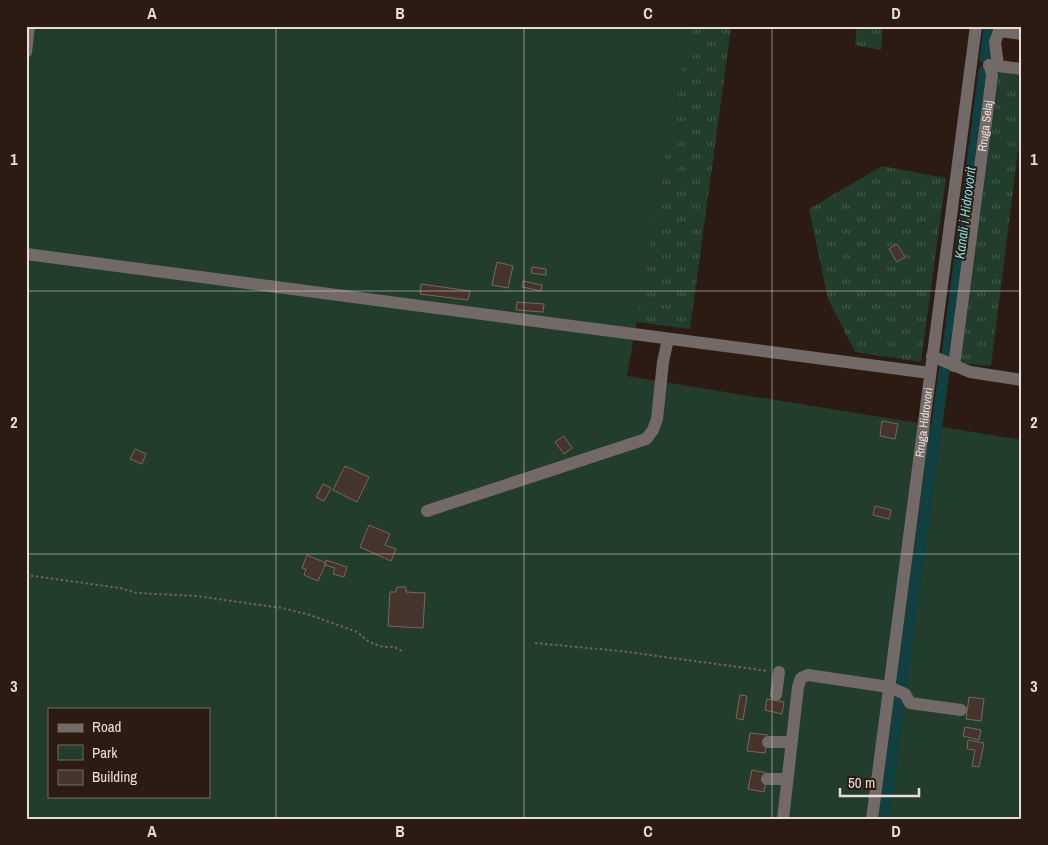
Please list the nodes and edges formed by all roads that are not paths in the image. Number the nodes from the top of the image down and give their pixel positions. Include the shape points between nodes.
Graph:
1 (30, 26) edge
2 (976, 26) edge
3 (1022, 34) edge
4 (26, 52) edge
5 (971, 60) junction
6 (994, 66) junction
7 (1022, 69) edge
8 (26, 254) edge
9 (668, 339) junction
10 (932, 356) junction
11 (954, 366) junction
12 (930, 373) junction
13 (1022, 380) edge
14 (427, 511) dead end
15 (780, 672) road end
16 (889, 687) junction
17 (776, 695) dead end
18 (961, 710) dead end
19 (768, 742) dead end
20 (791, 742) junction
21 (767, 779) dead end
22 (786, 779) junction
23 (783, 819) edge
24 (872, 819) edge

1 - 4 street
2 - 5 street, Rruga Hidrovori
3 - 6 street, Rruga Selaj via 999,32 995,42
5 - 6 street
5 - 10 street, Rruga Hidrovori
6 - 7 street
6 - 11 street, Rruga Selaj
8 - 9 street
9 - 12 street
9 - 14 street via 657,419 646,438
10 - 11 street
10 - 12 street, Rruga Hidrovori
11 - 13 street via 970,372
12 - 16 street, Rruga Hidrovori
15 - 17 street
16 - 18 street via 905,694 910,703
16 - 20 street via 808,675 801,678
16 - 24 street, Rruga Hidrovori
19 - 20 street
20 - 22 street
21 - 22 street
22 - 23 street

